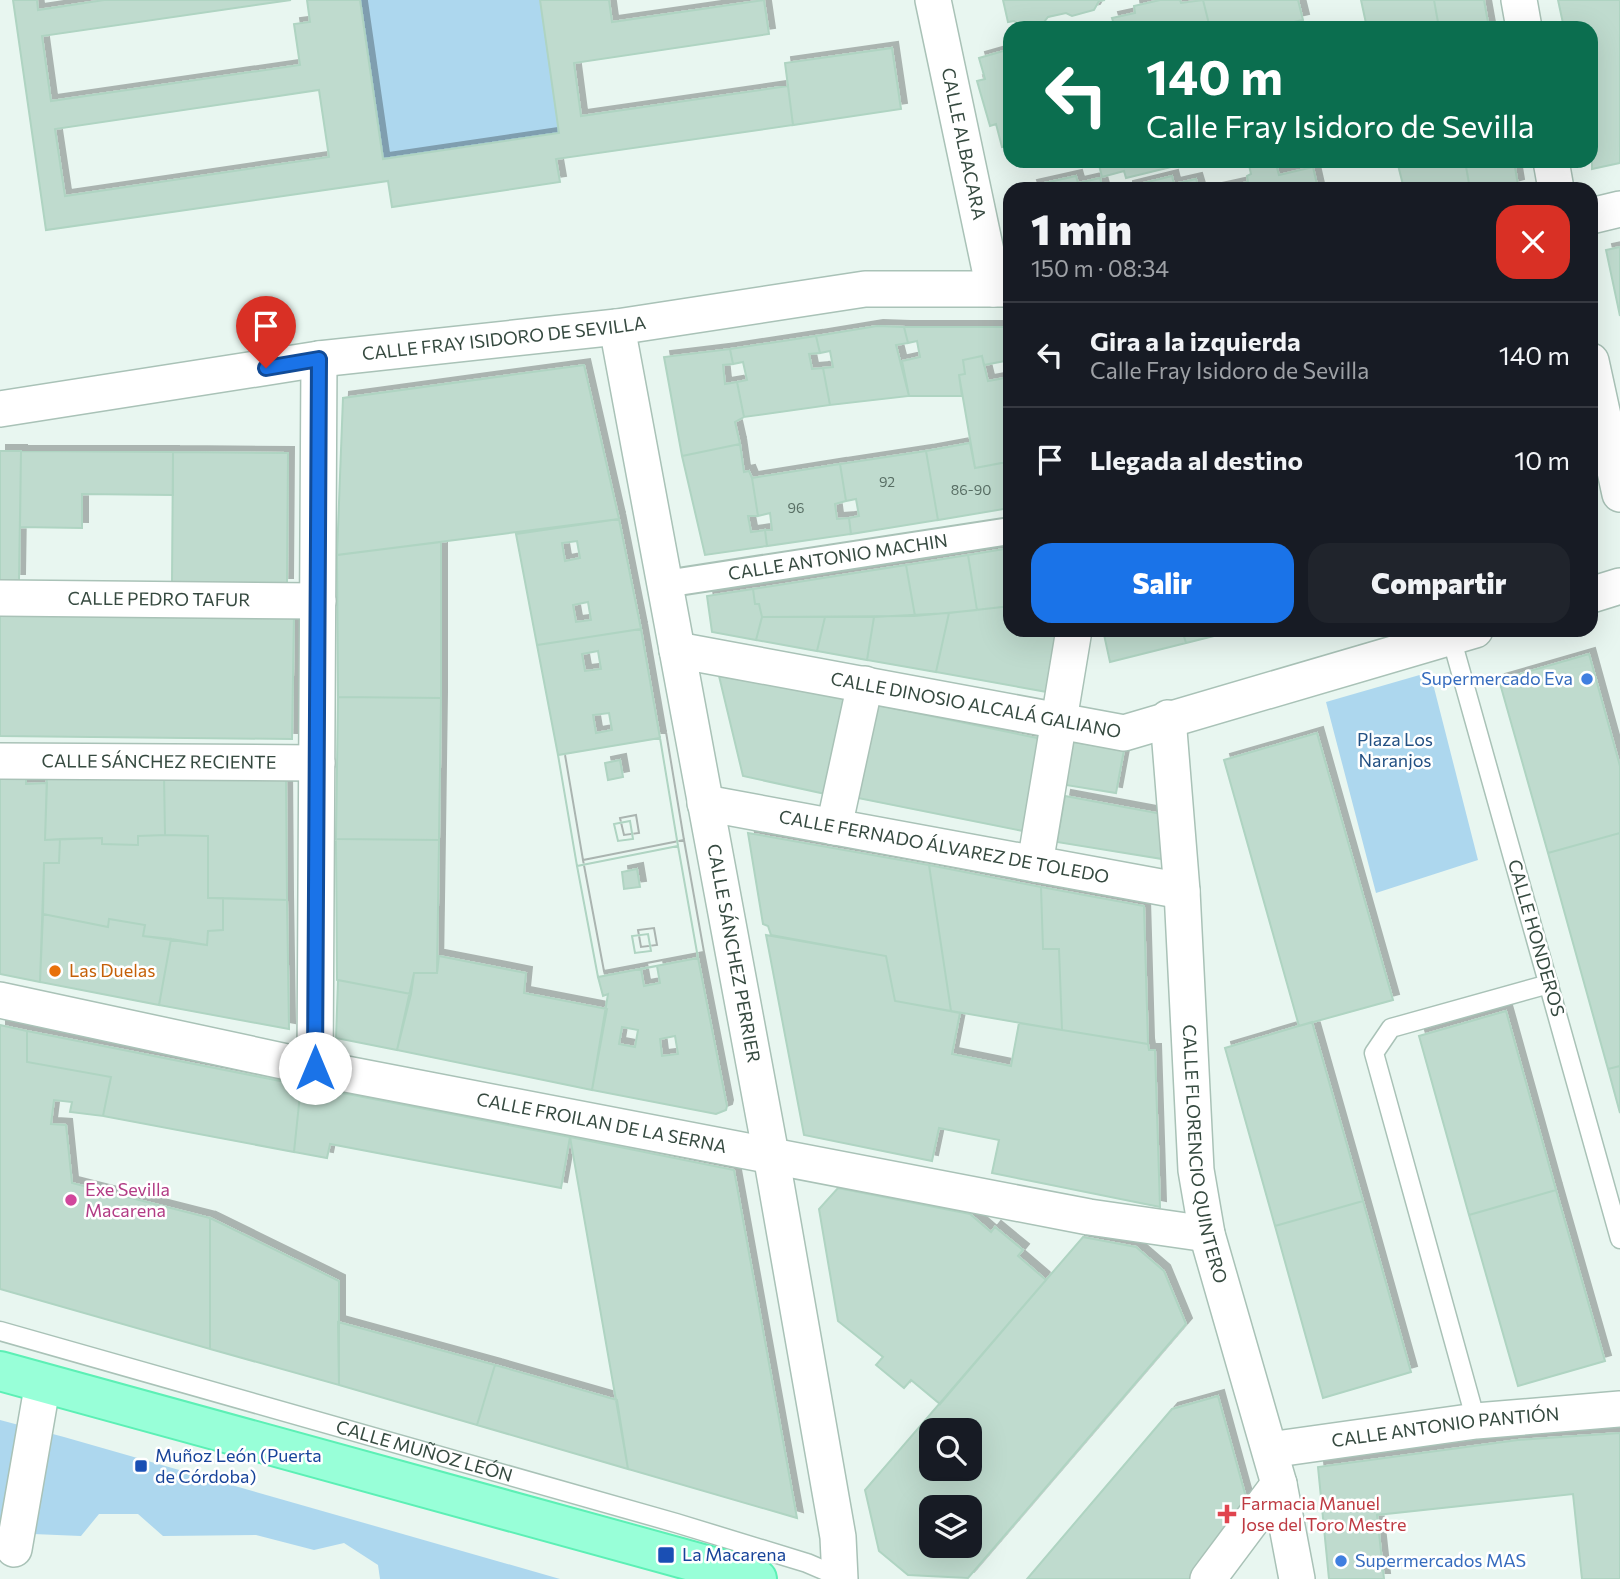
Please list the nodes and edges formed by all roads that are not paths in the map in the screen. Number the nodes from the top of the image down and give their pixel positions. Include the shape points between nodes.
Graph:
1 (933, 0) edge
2 (1519, 0) edge
3 (1523, 21) edge
4 (1620, 209) edge
5 (1598, 214) edge
6 (1002, 289) edge
7 (617, 327) junction
8 (319, 359) junction
9 (1598, 391) edge
10 (0, 409) edge
11 (1604, 417) edge
12 (1620, 494) edge
13 (1003, 532) edge
14 (665, 584) junction
15 (1620, 586) edge
16 (1598, 593) edge
17 (0, 598) edge
18 (318, 601) junction
19 (1073, 637) edge
20 (1452, 637) edge
21 (1464, 637) edge
22 (677, 650) junction
23 (865, 684) junction
24 (1168, 718) junction
25 (1059, 721) junction
26 (0, 761) edge
27 (317, 764) junction
28 (705, 803) junction
29 (834, 827) junction
30 (1035, 864) junction
31 (1182, 891) junction
32 (1549, 984) junction
33 (0, 1000) edge
34 (315, 1068) junction
35 (771, 1156) junction
36 (1207, 1234) junction
37 (1620, 1239) edge
38 (0, 1331) edge
39 (0, 1371) edge
40 (43, 1382) junction
41 (1620, 1409) edge
42 (1476, 1421) junction
43 (1270, 1450) junction
44 (1279, 1484) junction
45 (13, 1565) edge
46 (735, 1576) edge
47 (842, 1578) edge
48 (1208, 1579) edge
49 (1297, 1579) edge

1 - 6 street, CALLE ALBACARA
2 - 3 street
4 - 5 street
6 - 7 street, CALLE FRAY ISIDORO DE SEVILLA via 864,289
7 - 8 street, CALLE FRAY ISIDORO DE SEVILLA
7 - 14 street, CALLE SÁNCHEZ PERRIER
8 - 10 street, CALLE FRAY ISIDORO DE SEVILLA
8 - 18 street
9 - 11 street
11 - 12 street
13 - 14 street, CALLE ANTONIO MACHIN
14 - 22 street, CALLE SÁNCHEZ PERRIER
15 - 16 street
17 - 18 street, CALLE PEDRO TAFUR
18 - 27 street
19 - 25 street
20 - 24 street, CALLE DINOSIO ALCALÁ GALIANO
21 - 32 lane, CALLE HONDEROS
22 - 23 street, CALLE DINOSIO ALCALÁ GALIANO
22 - 28 street, CALLE SÁNCHEZ PERRIER
23 - 25 street, CALLE DINOSIO ALCALÁ GALIANO
23 - 29 street
24 - 25 street, CALLE DINOSIO ALCALÁ GALIANO via 1124,733
24 - 31 street, CALLE FLORENCIO QUINTERO
25 - 30 street
26 - 27 street, CALLE SÁNCHEZ RECIENTE
27 - 34 street
28 - 29 street, CALLE FERNADO ÁLVAREZ DE TOLEDO
28 - 35 street, CALLE SÁNCHEZ PERRIER
29 - 30 street, CALLE FERNADO ÁLVAREZ DE TOLEDO
30 - 31 street, CALLE FERNADO ÁLVAREZ DE TOLEDO
31 - 36 street, CALLE FLORENCIO QUINTERO via 1196,1170
32 - 37 lane, CALLE HONDEROS
32 - 42 lane via 1391,1028 1374,1053
33 - 34 street, CALLE FROILAN DE LA SERNA
34 - 35 street, CALLE FROILAN DE LA SERNA
35 - 36 street, CALLE FROILAN DE LA SERNA via 1089,1217
35 - 47 street, CALLE SÁNCHEZ PERRIER
36 - 43 street, CALLE FLORENCIO QUINTERO
38 - 47 lane, CALLE MUÑOZ LEÓN via 676,1522
39 - 40 main road, CALLE MUÑOZ LEÓN
40 - 45 street
40 - 46 main road, CALLE MUÑOZ LEÓN
41 - 42 street, CALLE ANTONIO PANTIÓN
42 - 43 street, CALLE ANTONIO PANTIÓN
43 - 44 street, CALLE FLORENCIO QUINTERO
44 - 48 street
44 - 49 street, CALLE FLORENCIO QUINTERO

